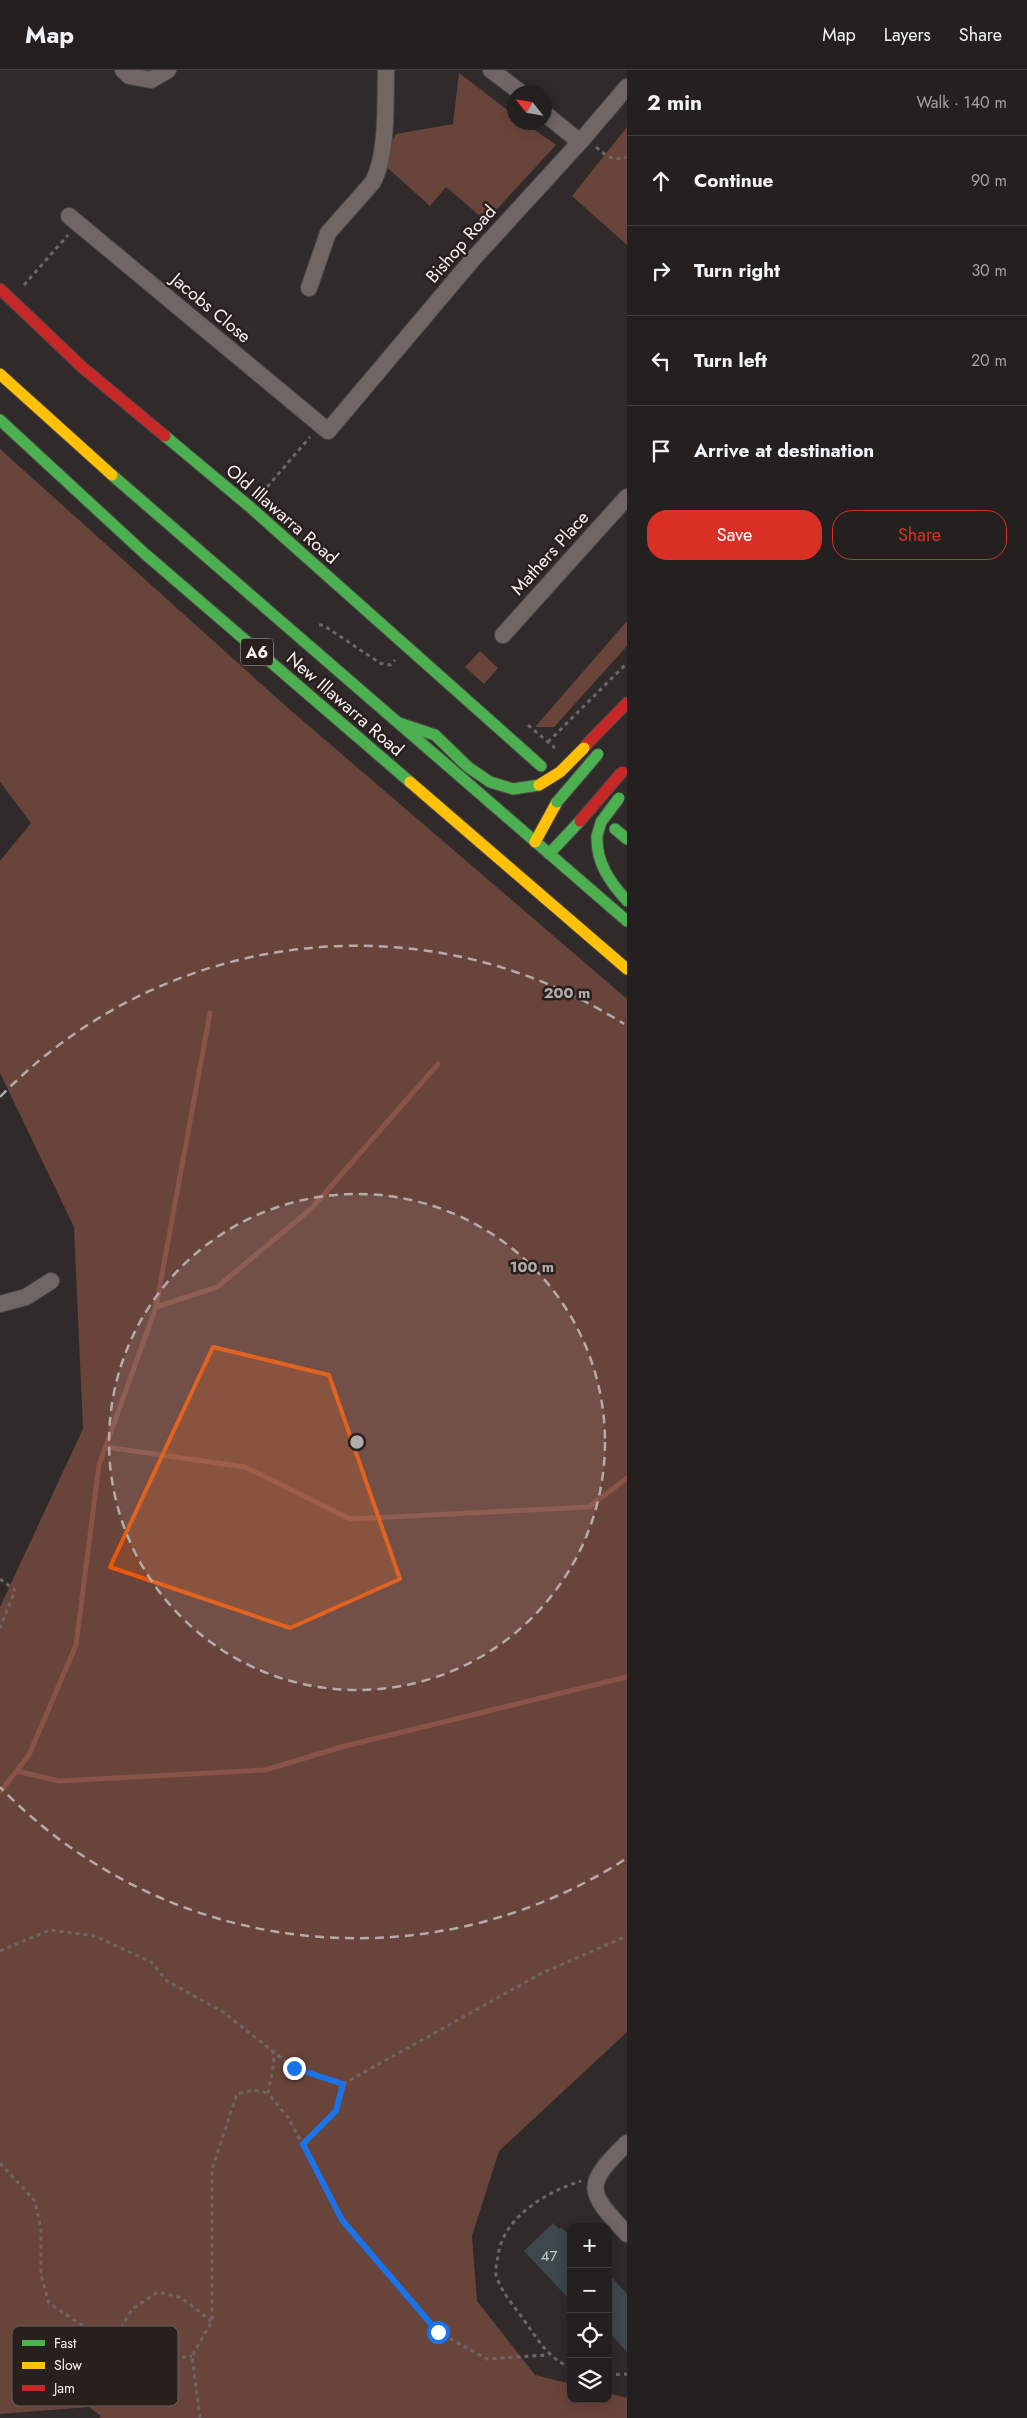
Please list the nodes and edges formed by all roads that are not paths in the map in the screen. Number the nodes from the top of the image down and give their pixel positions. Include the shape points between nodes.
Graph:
1 (123, 70) edge
2 (168, 70) edge
3 (386, 70) edge
4 (491, 70) edge
5 (511, 85) edge
6 (627, 86) edge
7 (552, 118) edge
8 (582, 139) junction
9 (74, 220) road end
10 (309, 288) dead end
11 (0, 289) edge
12 (0, 374) edge
13 (0, 420) edge
14 (324, 429) joint
15 (627, 498) edge
16 (503, 636) dead end
17 (627, 703) edge
18 (399, 723) junction
19 (601, 751) dead end
20 (541, 766) dead end
21 (624, 769) edge
22 (627, 788) edge
23 (615, 829) dead end
24 (627, 839) edge
25 (533, 846) junction
26 (546, 857) junction
27 (627, 902) edge
28 (627, 921) edge
29 (627, 969) edge
30 (51, 1281) dead end
31 (0, 1304) edge
32 (627, 2143) edge
33 (627, 2234) edge

1 - 2 street via 129,76 151,80
3 - 10 street via 377,174 328,233
4 - 5 street
6 - 8 street, Bishop Road
7 - 8 street
8 - 14 street, Bishop Road
9 - 14 street, Jacobs Close
11 - 20 main road, Old Illawarra Road via 82,366 250,508
12 - 18 main road, New Illawarra Road / A6 via 76,445
13 - 29 main road, New Illawarra Road / A6 via 144,553 525,875
15 - 16 street, Mathers Place
17 - 18 main road, bridge via 560,772 539,785 514,790 494,784 476,773 432,733
18 - 25 main road, New Illawarra Road / A6
19 - 25 main road, bridge via 557,802
21 - 26 main road, bridge
22 - 27 main road, bridge via 607,813 597,836 596,849 601,865
23 - 24 main road
25 - 26 main road, New Illawarra Road / A6
26 - 28 main road, New Illawarra Road / A6
30 - 31 street via 26,1297
32 - 33 street via 596,2176 596,2197

